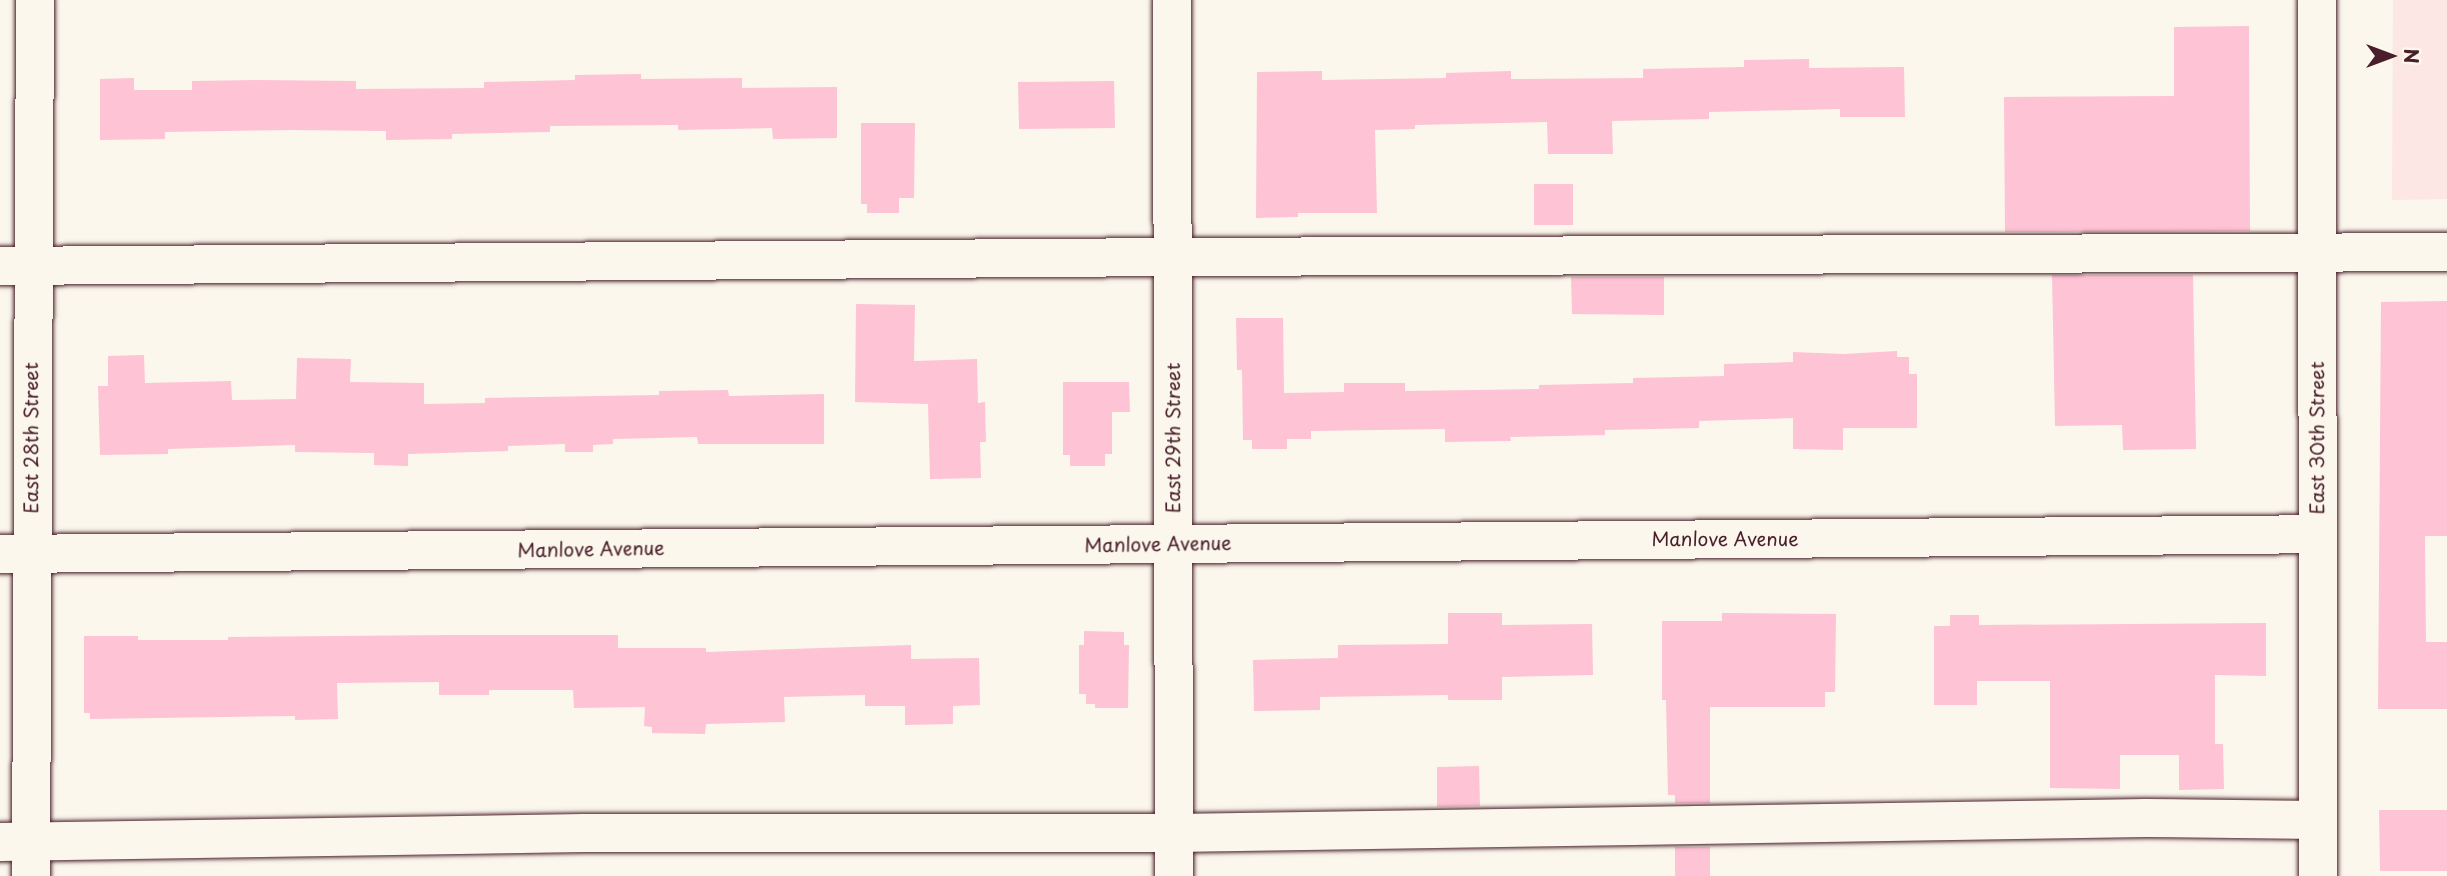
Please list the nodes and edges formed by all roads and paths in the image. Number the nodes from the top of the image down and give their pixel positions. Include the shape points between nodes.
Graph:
1 (35, 0) edge
2 (1171, 0) edge
3 (2317, 0) edge
4 (2447, 252) edge
5 (2316, 253) junction
6 (1173, 257) junction
7 (16, 267) edge
8 (2317, 534) junction
9 (1174, 544) junction
10 (16, 554) edge
11 (2318, 820) junction
12 (1174, 832) junction
13 (21, 853) edge
14 (1174, 876) edge
15 (2318, 876) edge

1 - 7 street, East 28th Street
2 - 6 street, East 29th Street
3 - 5 street, East 30th Street
4 - 5 street
5 - 6 street
5 - 8 street, East 30th Street
6 - 7 street
6 - 9 street, East 29th Street
7 - 10 street, East 28th Street
8 - 9 street, Manlove Avenue
8 - 11 street, East 30th Street
9 - 10 street, Manlove Avenue
9 - 12 street, East 29th Street
10 - 13 street, East 28th Street
11 - 12 street via 2146,818
11 - 15 street, East 30th Street
12 - 13 street via 584,832
12 - 14 street, East 29th Street

